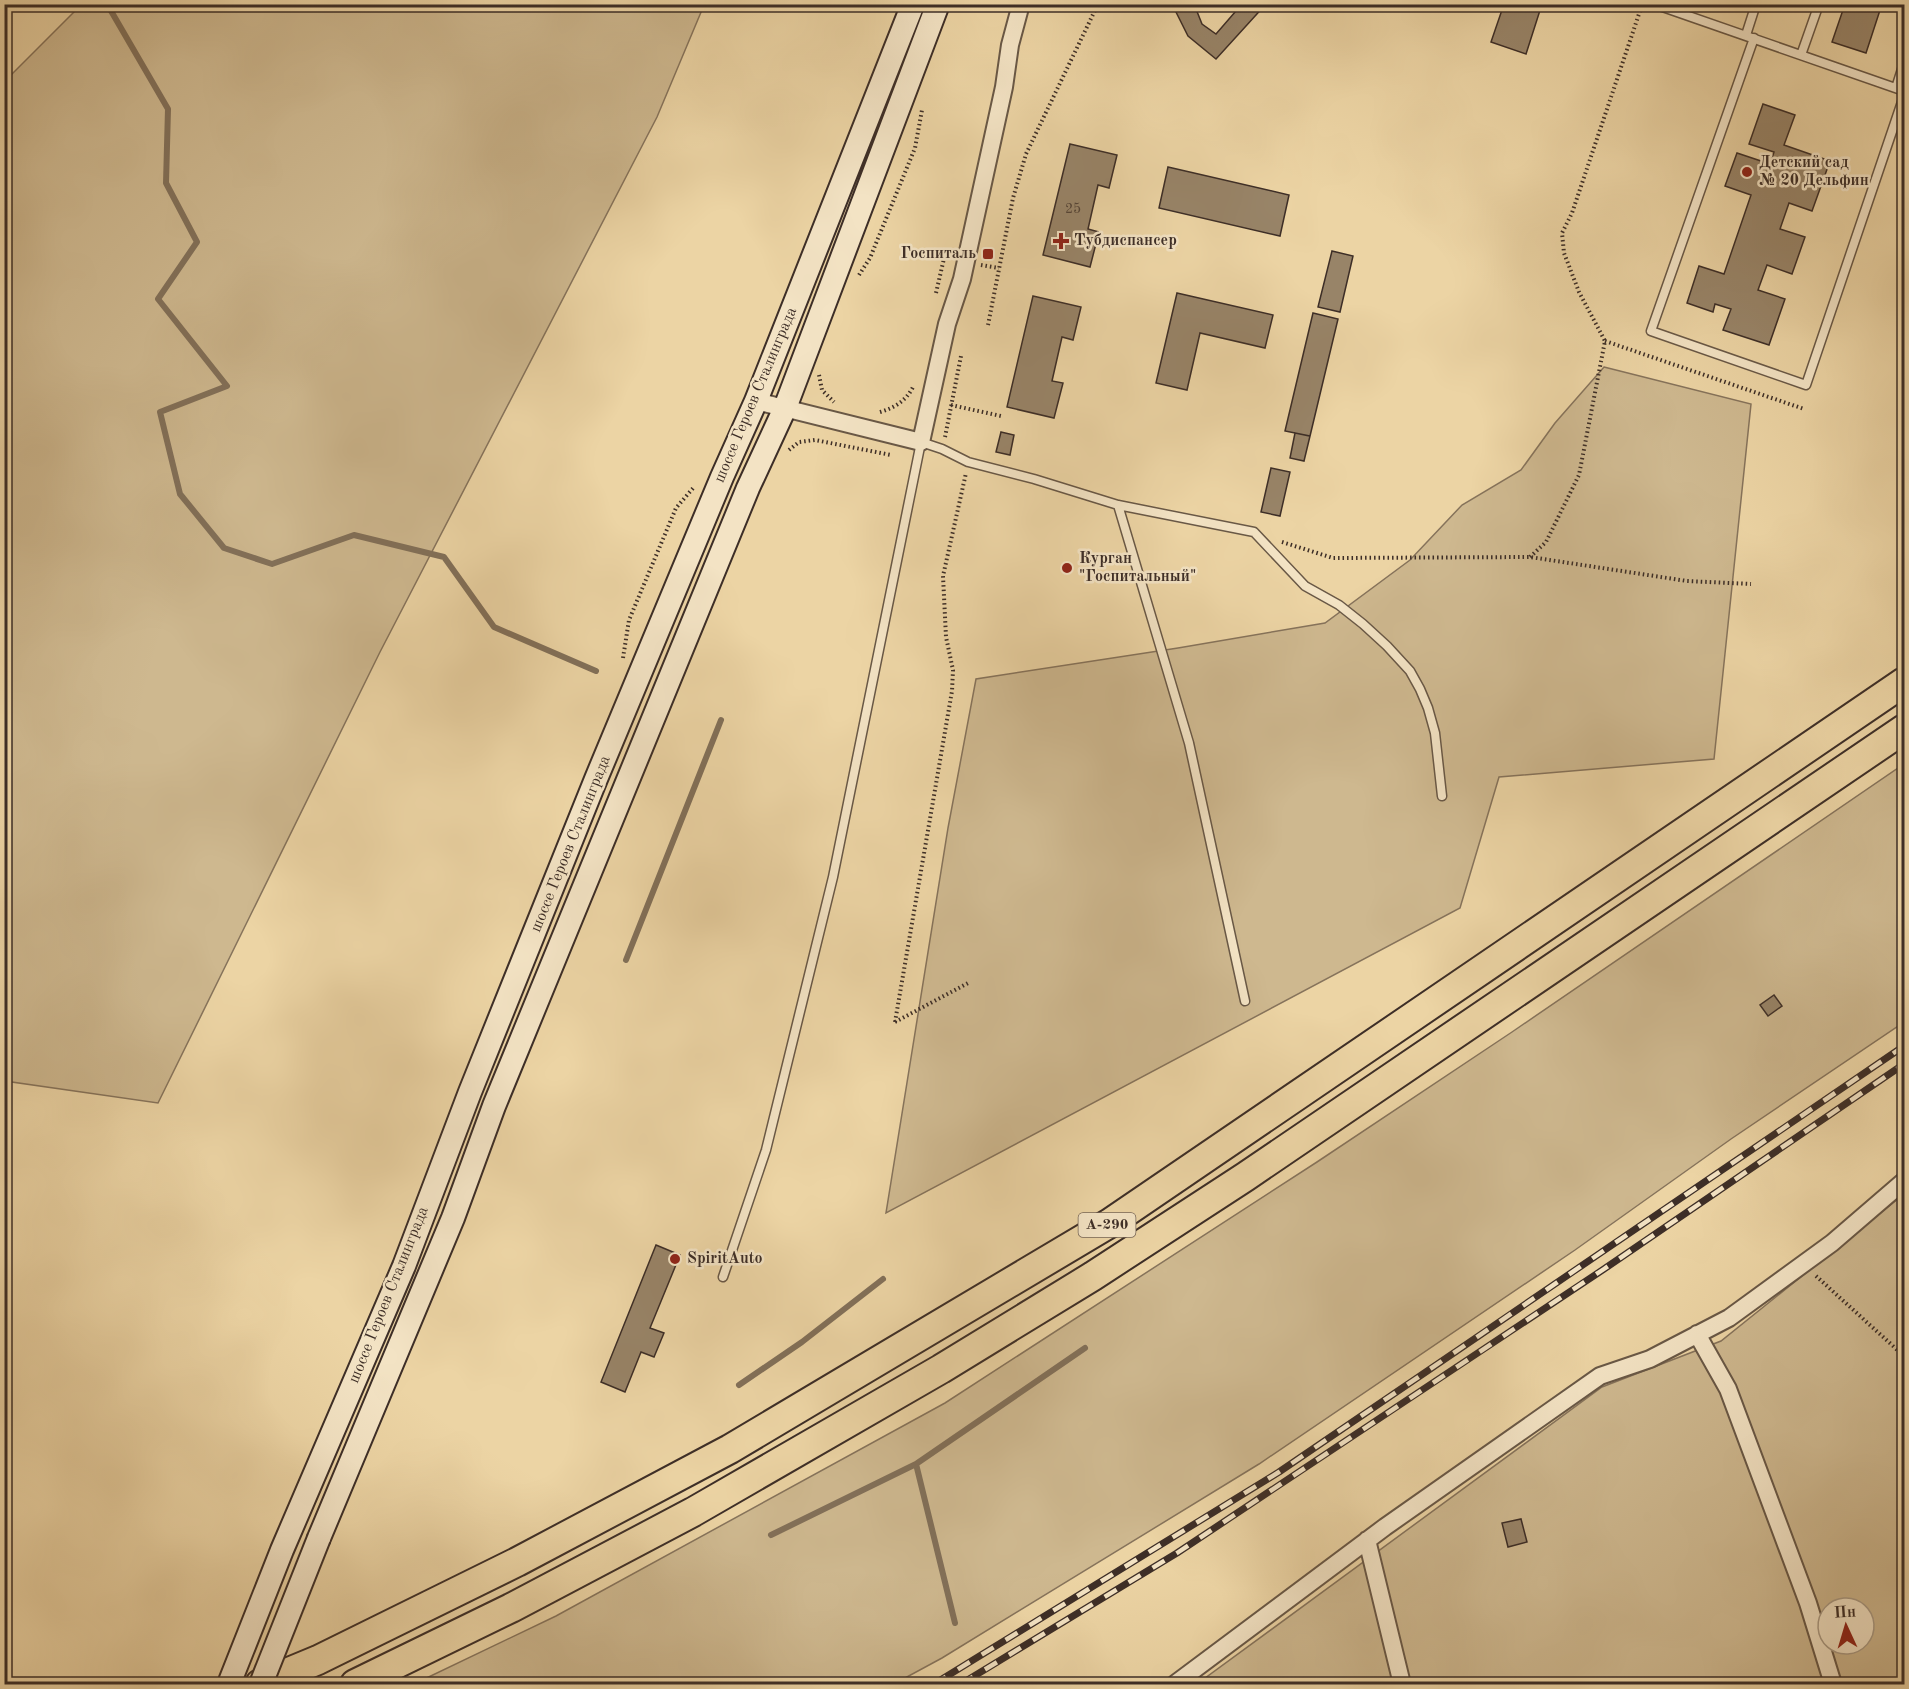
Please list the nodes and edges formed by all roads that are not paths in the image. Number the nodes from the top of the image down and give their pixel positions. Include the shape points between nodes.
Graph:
1 (913, 4) edge
2 (938, 4) edge
3 (1021, 4) edge
4 (1654, 4) edge
5 (1756, 4) edge
6 (1819, 4) edge
7 (1750, 37) junction
8 (1801, 55) junction
9 (1904, 66) edge
10 (1900, 90) edge
11 (1905, 96) edge
12 (756, 401) junction
13 (785, 408) junction
14 (921, 442) junction
15 (1118, 505) junction
16 (1905, 682) edge
17 (1905, 729) edge
18 (1442, 796) dead end
19 (1245, 1001) dead end
20 (1905, 1181) edge
21 (723, 1276) dead end
22 (1697, 1335) junction
23 (1367, 1540) junction
24 (229, 1684) edge
25 (261, 1684) edge
26 (355, 1684) edge
27 (1175, 1684) edge
28 (1402, 1684) edge
29 (1833, 1684) edge

1 - 12 main road, шоссе Героев Сталинграда
2 - 13 main road, шоссе Героев Сталинграда
3 - 14 street via 962,279 947,324
4 - 7 lane
5 - 7 lane
6 - 8 lane
7 - 8 lane
7 - 11 lane via 1651,331 1806,385
8 - 10 lane
9 - 10 lane
12 - 13 street
12 - 24 main road, шоссе Героев Сталинграда via 596,779 404,1266
13 - 14 street
13 - 25 main road, шоссе Героев Сталинграда, bridge via 748,488 502,1085 453,1218
14 - 15 lane via 968,462
14 - 21 lane via 830,888 766,1150
15 - 18 lane via 1254,532 1305,586 1340,606 1388,646 1420,689 1436,734
15 - 19 lane via 1190,743
16 - 25 highway, А-290 via 1110,1223 730,1449 517,1562
17 - 26 highway, А-290 via 1093,1276 693,1512 511,1608
20 - 22 street via 1832,1243 1729,1318
22 - 23 street via 1650,1359 1600,1376
22 - 29 street via 1728,1389 1808,1603
23 - 27 street
23 - 28 street

